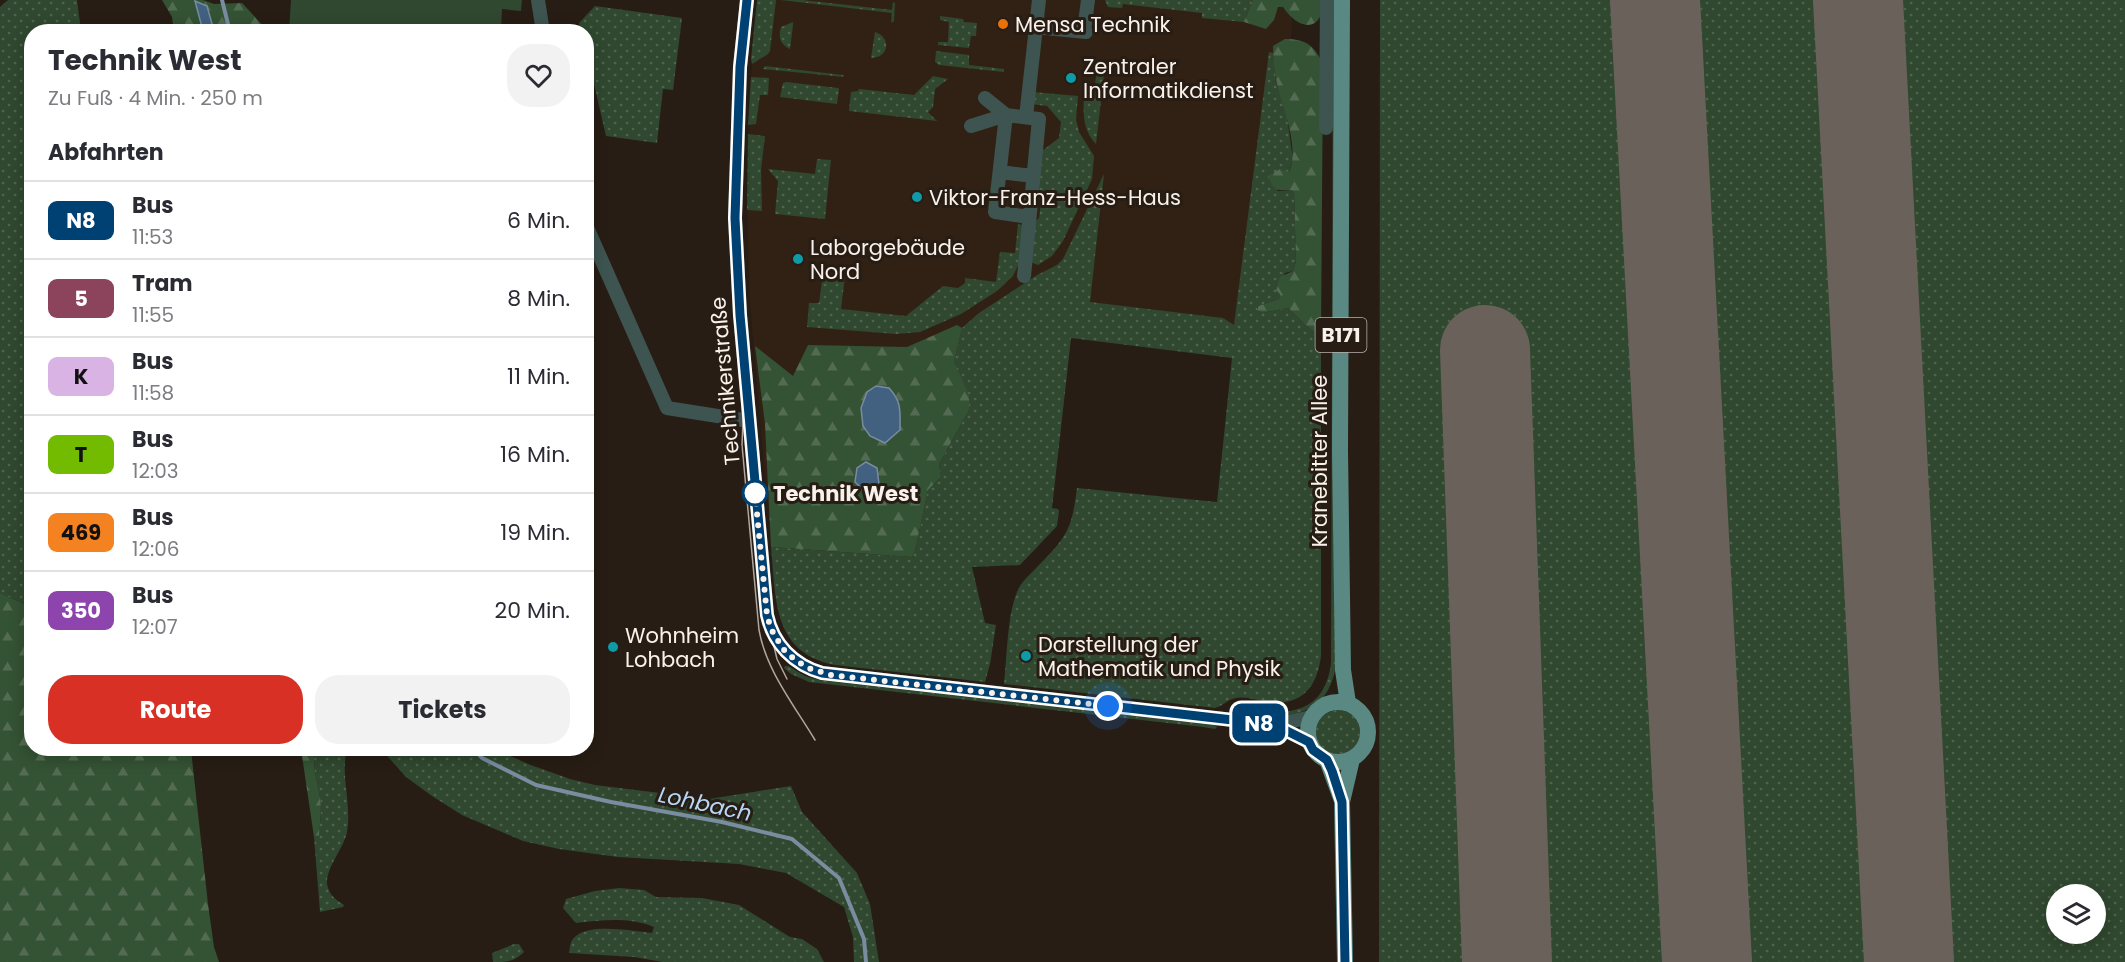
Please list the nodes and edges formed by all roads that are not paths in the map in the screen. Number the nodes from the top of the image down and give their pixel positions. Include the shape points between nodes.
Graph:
1 (538, 0) edge
2 (747, 0) edge
3 (1039, 0) edge
4 (1088, 0) edge
5 (1327, 0) edge
6 (1342, 0) edge
7 (542, 24) edge
8 (1036, 27) junction
9 (985, 98) dead end
10 (1006, 115) junction
11 (1026, 117) junction
12 (971, 126) dead end
13 (1326, 128) dead end
14 (1000, 172) junction
15 (1033, 176) junction
16 (1029, 217) junction
17 (594, 243) edge
18 (1024, 276) dead end
19 (749, 420) junction
20 (1343, 670) junction
21 (1329, 702) junction
22 (1348, 703) junction
23 (1311, 717) junction
24 (1275, 725) junction
25 (1309, 742) junction
26 (1352, 759) junction
27 (1327, 760) junction
28 (1342, 802) junction
29 (1345, 962) edge

1 - 7 street
2 - 19 street, Technikerstraße via 740,67 735,218
3 - 8 street
4 - 8 street via 1085,32
5 - 13 street
6 - 20 main road, Kranebitter Allee / B171
8 - 11 street
9 - 10 street
10 - 11 street
10 - 12 street
10 - 14 street
11 - 15 street via 1039,118
14 - 15 street
14 - 16 street via 995,212
15 - 16 street
16 - 18 street
17 - 19 street via 667,408
19 - 24 street, Technikerstraße via 767,615 783,649 802,665 831,675
20 - 21 main road, Kranebitter Allee / B171
20 - 22 main road, Kranebitter Allee / B171
21 - 22 main road
21 - 23 main road, B171
22 - 26 main road via 1359,710 1368,726 1365,745
23 - 24 street, Technikerstraße
23 - 25 main road
24 - 25 street, Technikerstraße
25 - 27 main road
26 - 27 main road
26 - 28 main road
27 - 28 main road
28 - 29 main road

